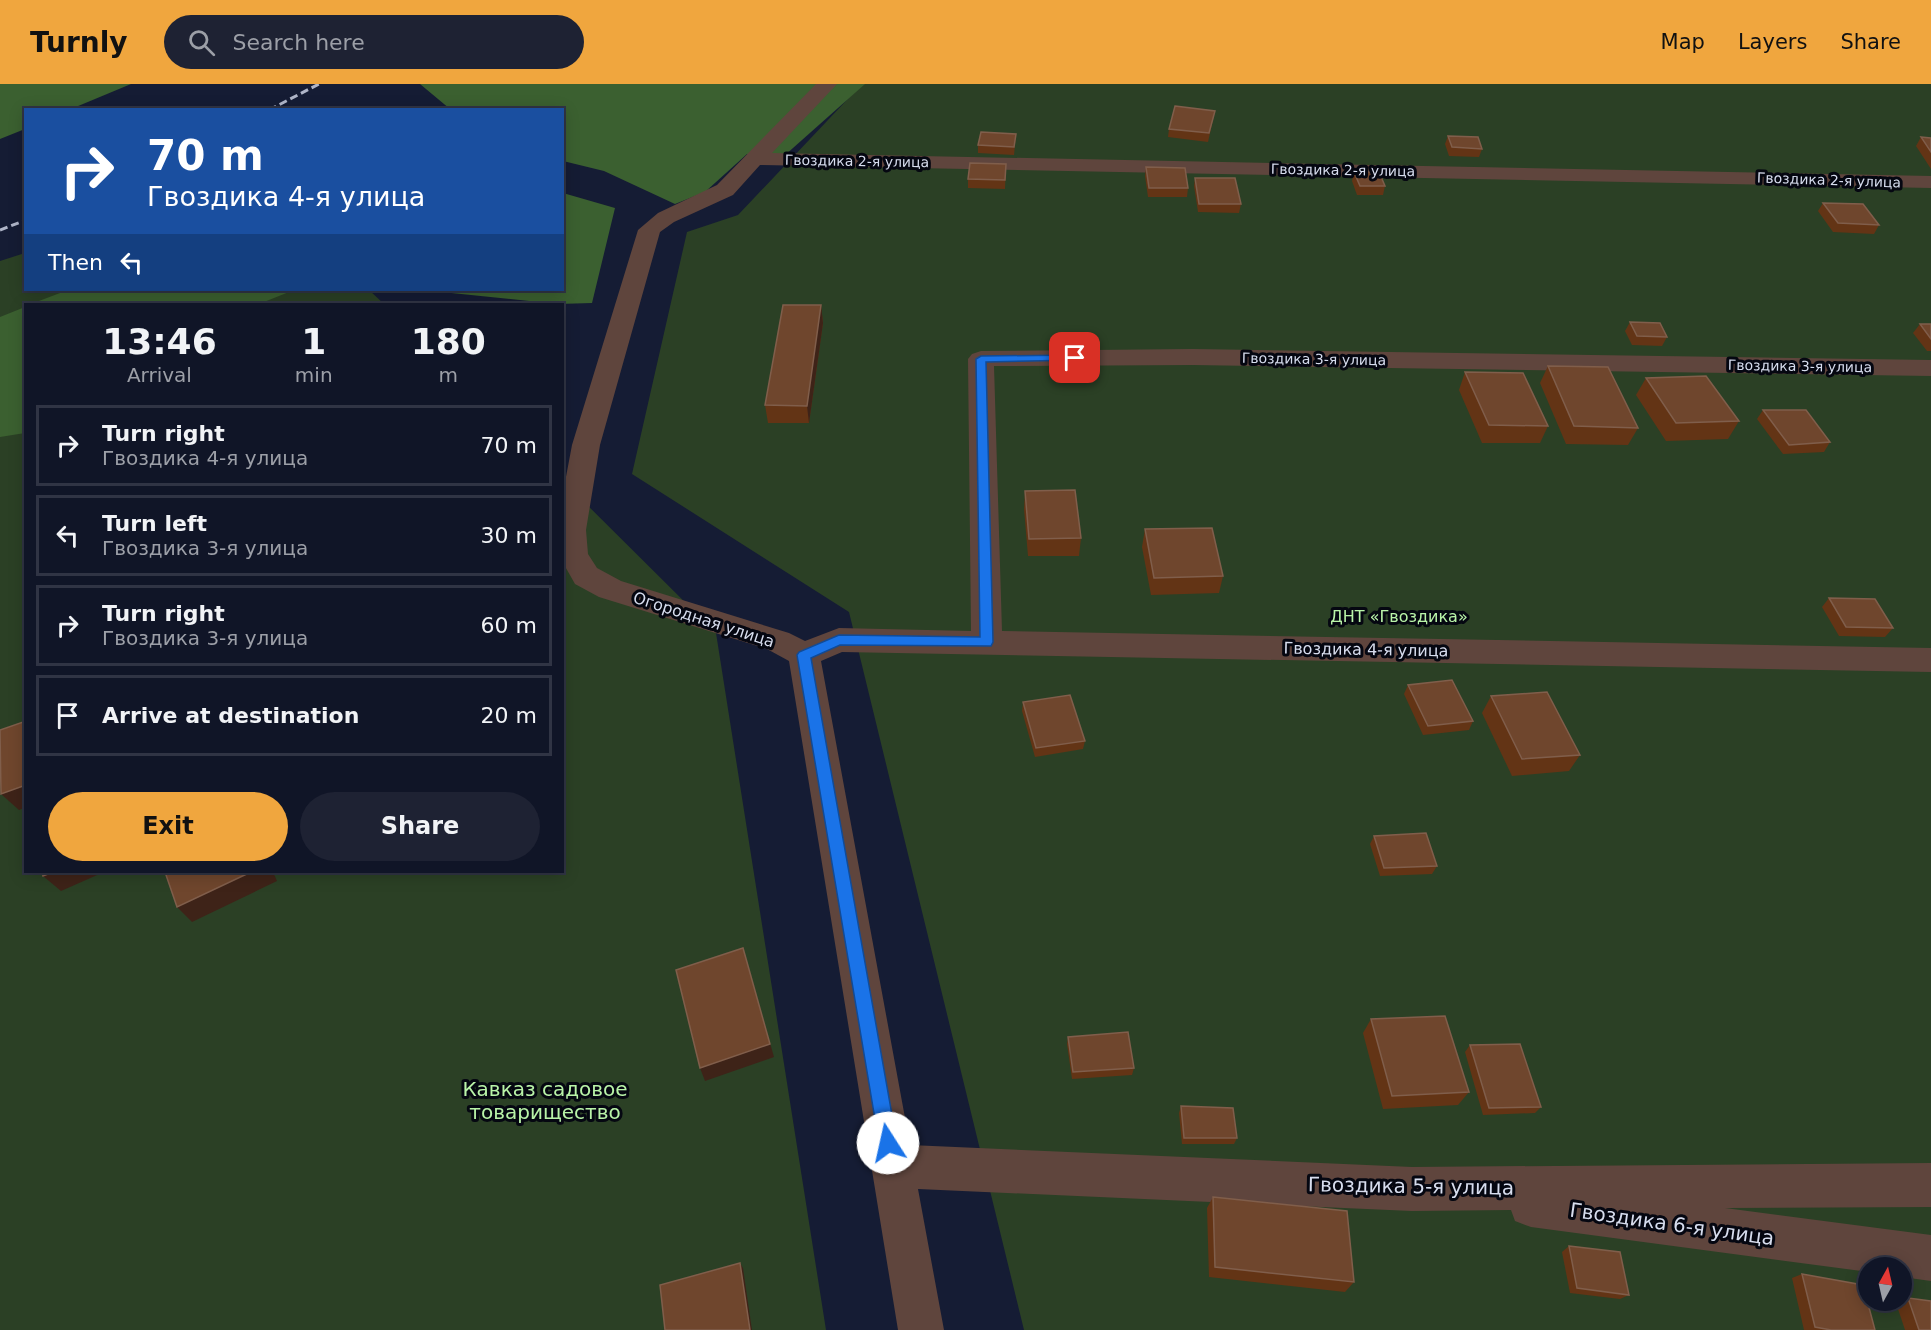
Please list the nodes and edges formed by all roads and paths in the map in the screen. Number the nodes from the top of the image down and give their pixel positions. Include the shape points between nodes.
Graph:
1 (827, 84) edge
2 (754, 159) junction
3 (1931, 182) edge
4 (1931, 368) edge
5 (987, 642) junction
6 (804, 655) junction
7 (1931, 660) edge
8 (892, 1166) junction
9 (1931, 1185) edge
10 (1412, 1189) junction
11 (1931, 1258) edge
12 (921, 1330) edge

1 - 2 street, Огородная улица
2 - 3 street, Гвоздика 2-я улица
2 - 6 street, Огородная улица via 725,190 660,219 649,230 586,446 571,530 573,554 586,576 610,589 778,641
4 - 5 street, Гвоздика 3-я улица via 1193,357 981,359
5 - 6 street, Гвоздика 4-я улица via 839,640
5 - 7 street, Гвоздика 4-я улица
6 - 8 street
8 - 10 street, Гвоздика 5-я улица
8 - 12 street
9 - 10 street, Гвоздика 5-я улица
10 - 11 street, Гвоздика 6-я улица

